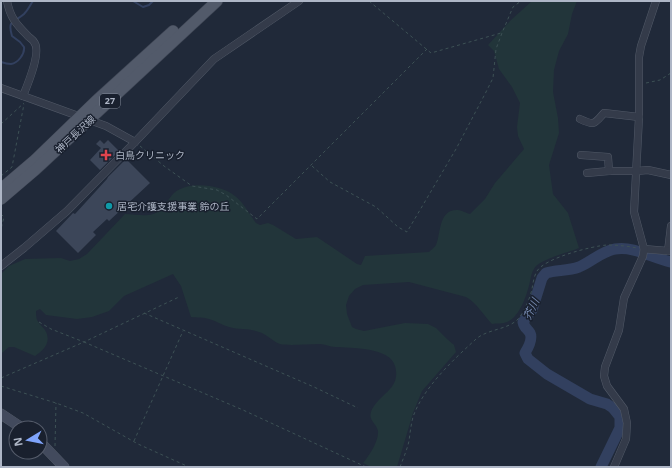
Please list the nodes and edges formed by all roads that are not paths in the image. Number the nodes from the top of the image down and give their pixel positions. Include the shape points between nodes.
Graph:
1 (7, 1) edge
2 (206, 1) edge
3 (217, 1) edge
4 (300, 1) edge
5 (656, 1) edge
6 (1, 88) edge
7 (23, 96) junction
8 (639, 117) junction
9 (85, 118) junction
10 (580, 119) dead end
11 (135, 142) junction
12 (581, 155) dead end
13 (609, 171) junction
14 (637, 171) junction
15 (587, 173) dead end
16 (671, 175) edge
17 (1, 189) edge
18 (1, 199) edge
19 (671, 226) edge
20 (670, 251) edge
21 (643, 252) junction
22 (1, 266) edge
23 (1, 414) edge
24 (10, 420) edge
25 (48, 450) edge
26 (64, 467) edge
27 (614, 467) edge

1 - 7 street via 13,20 36,43 31,77
2 - 9 main road, 神戸長沢線 / 27
3 - 9 main road, 神戸長沢線 / 27 via 147,67
4 - 11 street via 214,58
5 - 8 street via 639,58
6 - 7 street
7 - 9 street
8 - 10 street via 604,113 591,124
8 - 14 street
9 - 11 street
9 - 17 main road, 神戸長沢線 / 27
9 - 18 main road, 神戸長沢線 / 27 via 36,170
11 - 22 street via 67,211
12 - 13 street via 608,158
13 - 14 street
13 - 15 street
14 - 16 street via 648,170
14 - 21 street via 634,212
19 - 20 street
20 - 21 street
21 - 27 street via 624,298 619,330 605,367 607,386 624,409 627,423 626,439
23 - 24 main road
25 - 26 main road

